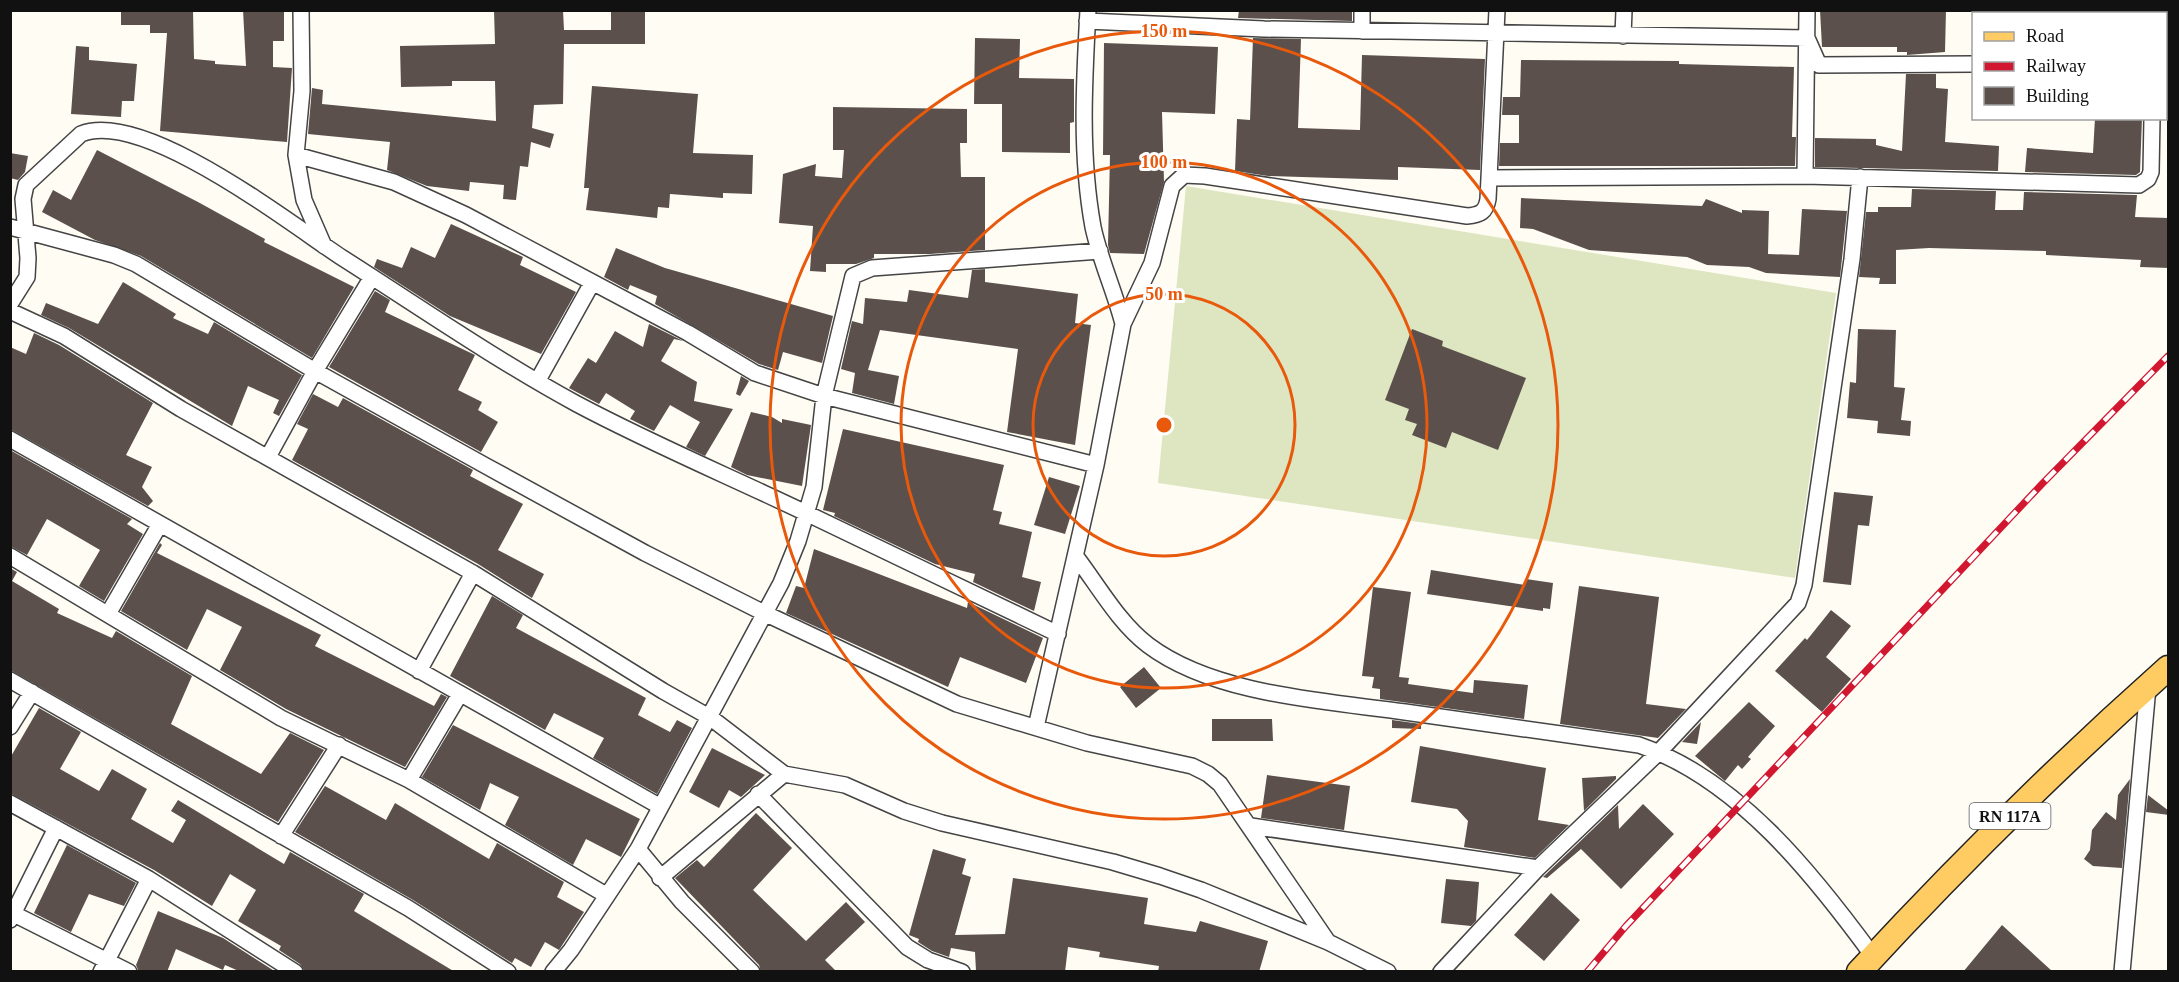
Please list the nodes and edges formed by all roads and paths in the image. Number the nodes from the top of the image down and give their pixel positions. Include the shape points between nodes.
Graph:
1 (301, 10) edge
2 (1362, 10) edge
3 (1497, 10) edge
4 (1624, 10) edge
5 (1807, 10) edge
6 (1088, 16) edge
7 (1362, 31) junction
8 (1497, 31) junction
9 (1623, 36) junction
10 (1807, 38) junction
11 (1972, 64) edge
12 (2152, 120) edge
13 (296, 155) junction
14 (1805, 176) junction
15 (1860, 177) junction
16 (1490, 178) junction
17 (17, 228) edge
18 (324, 246) junction
19 (1100, 251) junction
20 (372, 277) junction
21 (592, 283) junction
22 (10, 304) edge
23 (10, 311) edge
24 (1124, 324) junction
25 (315, 371) junction
26 (538, 380) junction
27 (824, 396) junction
28 (10, 439) edge
29 (268, 457) junction
30 (1096, 465) junction
31 (806, 513) junction
32 (160, 524) junction
33 (10, 556) edge
34 (1077, 558) junction
35 (473, 573) junction
36 (764, 612) junction
37 (108, 614) junction
38 (1058, 634) junction
39 (2169, 668) edge
40 (419, 670) junction
41 (10, 680) edge
42 (2148, 687) junction
43 (32, 692) junction
44 (460, 694) junction
45 (711, 718) junction
46 (10, 727) edge
47 (1036, 727) junction
48 (339, 745) junction
49 (1658, 753) junction
50 (784, 774) junction
51 (409, 780) junction
52 (758, 794) junction
53 (10, 803) edge
54 (659, 806) junction
55 (1251, 826) junction
56 (56, 828) junction
57 (281, 836) junction
58 (638, 849) junction
59 (1538, 868) junction
60 (660, 878) junction
61 (150, 879) junction
62 (606, 895) junction
63 (12, 916) edge
64 (1328, 942) junction
65 (1866, 964) edge
66 (104, 965) edge
67 (926, 966) edge
68 (746, 970) edge
69 (129, 972) edge
70 (295, 972) edge
71 (508, 972) edge
72 (553, 972) edge
73 (962, 972) edge
74 (1388, 972) edge
75 (1441, 972) edge
76 (2122, 972) edge

1 - 13 street via 302,91
2 - 7 street
3 - 8 street
4 - 9 street
5 - 10 street
6 - 7 street
6 - 19 street via 1083,120 1090,209
7 - 8 street
8 - 9 street
8 - 16 street
9 - 10 street
10 - 11 street via 1819,65
10 - 14 street
12 - 15 street via 2151,172 2139,184
13 - 18 street via 304,200
13 - 21 street via 394,182 466,215
14 - 15 street
14 - 16 street
15 - 49 street via 1852,259 1801,596 1787,617
16 - 24 street via 1486,208 1480,214 1467,216 1226,178 1184,176 1172,186 1152,263
17 - 18 street via 26,185 81,134 92,129 115,130 135,135 218,174
17 - 22 street via 28,258 27,277
17 - 25 street via 136,264
18 - 20 street
19 - 24 street
19 - 27 street via 857,272 848,288
20 - 25 street
20 - 26 street
21 - 26 street
21 - 27 street via 755,373
23 - 29 street via 64,336 181,409
24 - 30 street
25 - 29 street
25 - 36 street via 645,554
26 - 31 street via 681,456
27 - 30 street
27 - 31 street via 814,487
28 - 32 street
29 - 35 street
30 - 34 street
31 - 36 street via 781,583
31 - 38 street
32 - 37 street
32 - 40 street
33 - 37 street
34 - 38 street
34 - 49 street via 1148,645 1182,665 1216,678 1318,699 1639,745
35 - 40 street
35 - 45 street
36 - 45 street
36 - 47 street via 957,704
37 - 48 street via 280,718
38 - 47 street
39 - 42 main road, RN 117A
40 - 44 street
41 - 43 street
42 - 65 main road, RN 117A via 1951,873
42 - 76 street
43 - 46 street
43 - 57 street
44 - 51 street
44 - 54 street
45 - 50 street
45 - 54 street
47 - 55 street via 1201,769 1220,784
48 - 51 street
48 - 57 street
49 - 59 street
49 - 65 street via 1741,804 1814,879
50 - 52 street
50 - 64 street via 845,785 942,823 1160,876
51 - 62 street
52 - 60 street
52 - 67 street
53 - 56 street
54 - 58 street
55 - 59 street
55 - 64 street
56 - 61 street
56 - 63 street
57 - 71 street via 408,908
58 - 60 street
58 - 62 street
59 - 75 street
60 - 68 street
61 - 66 street
61 - 70 street
62 - 72 street
63 - 66 street
64 - 74 street
66 - 69 street
67 - 73 street

